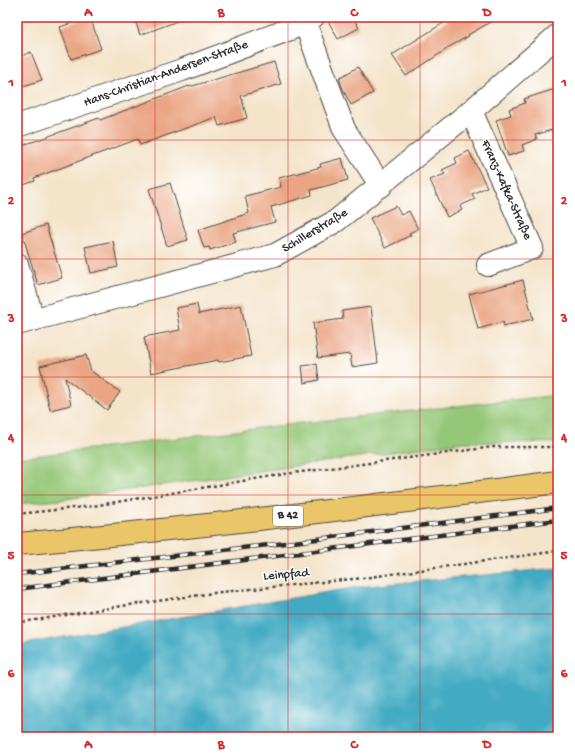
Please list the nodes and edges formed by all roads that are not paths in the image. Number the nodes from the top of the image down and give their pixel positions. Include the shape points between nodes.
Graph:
1 (307, 19) edge
2 (558, 35) edge
3 (471, 111) junction
4 (17, 126) edge
5 (381, 186) junction
6 (17, 264) edge
7 (488, 265) dead end
8 (25, 322) edge
9 (558, 482) edge
10 (17, 544) edge

1 - 4 street, Hans-Christian-Andersen-Straße via 182,70
1 - 5 street via 344,129
2 - 3 street, Schillerstraße
3 - 5 street, Schillerstraße
3 - 7 street, Franz-Kafka-Straße via 532,248
5 - 8 street, Schillerstraße via 336,221 275,255
6 - 8 street
9 - 10 main road, B 42 via 256,520

